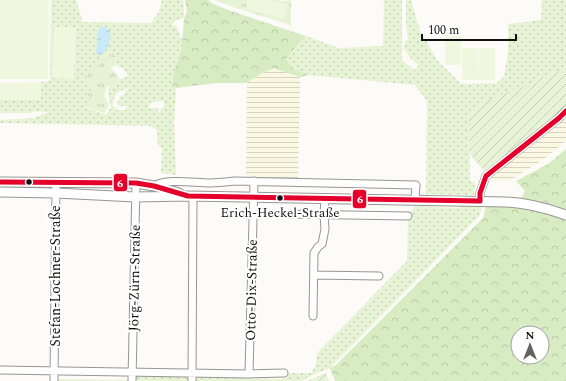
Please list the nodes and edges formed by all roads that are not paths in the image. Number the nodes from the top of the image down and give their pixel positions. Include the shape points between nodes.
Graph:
1 (566, 111) edge
2 (0, 182) edge
3 (56, 182) junction
4 (254, 182) junction
5 (136, 183) junction
6 (154, 186) junction
7 (0, 192) edge
8 (56, 193) junction
9 (190, 196) junction
10 (135, 197) junction
11 (253, 197) junction
12 (325, 198) junction
13 (416, 200) junction
14 (480, 201) junction
15 (286, 214) dead end
16 (324, 215) junction
17 (566, 215) edge
18 (408, 216) dead end
19 (314, 275) junction
20 (379, 276) dead end
21 (313, 316) dead end
22 (0, 370) edge
23 (54, 370) junction
24 (132, 372) junction
25 (192, 373) junction
26 (284, 373) dead end
27 (249, 374) junction
28 (54, 381) edge
29 (132, 381) edge
30 (192, 381) edge

1 - 14 street via 486,176
2 - 3 street
3 - 5 street
3 - 8 street, Stefan-Lochner-Straße
4 - 6 street via 166,182
4 - 11 street, Otto-Dix-Straße
4 - 13 street via 416,185
5 - 6 street
5 - 10 street, Jörg-Zürn-Straße
6 - 9 street
7 - 8 street
8 - 10 street
8 - 23 street, Stefan-Lochner-Straße
9 - 10 street
9 - 11 street
9 - 25 street
10 - 24 street, Jörg-Zürn-Straße
11 - 12 street
11 - 27 street, Otto-Dix-Straße
12 - 13 street
12 - 16 street
13 - 14 street
14 - 17 street via 518,203
15 - 16 street
16 - 18 street
16 - 19 street via 322,244 314,253
19 - 20 street
19 - 21 street
22 - 23 street
23 - 24 street
23 - 28 street, Stefan-Lochner-Straße
24 - 25 street
24 - 29 street, Jörg-Zürn-Straße
25 - 27 street
25 - 30 street
26 - 27 street

